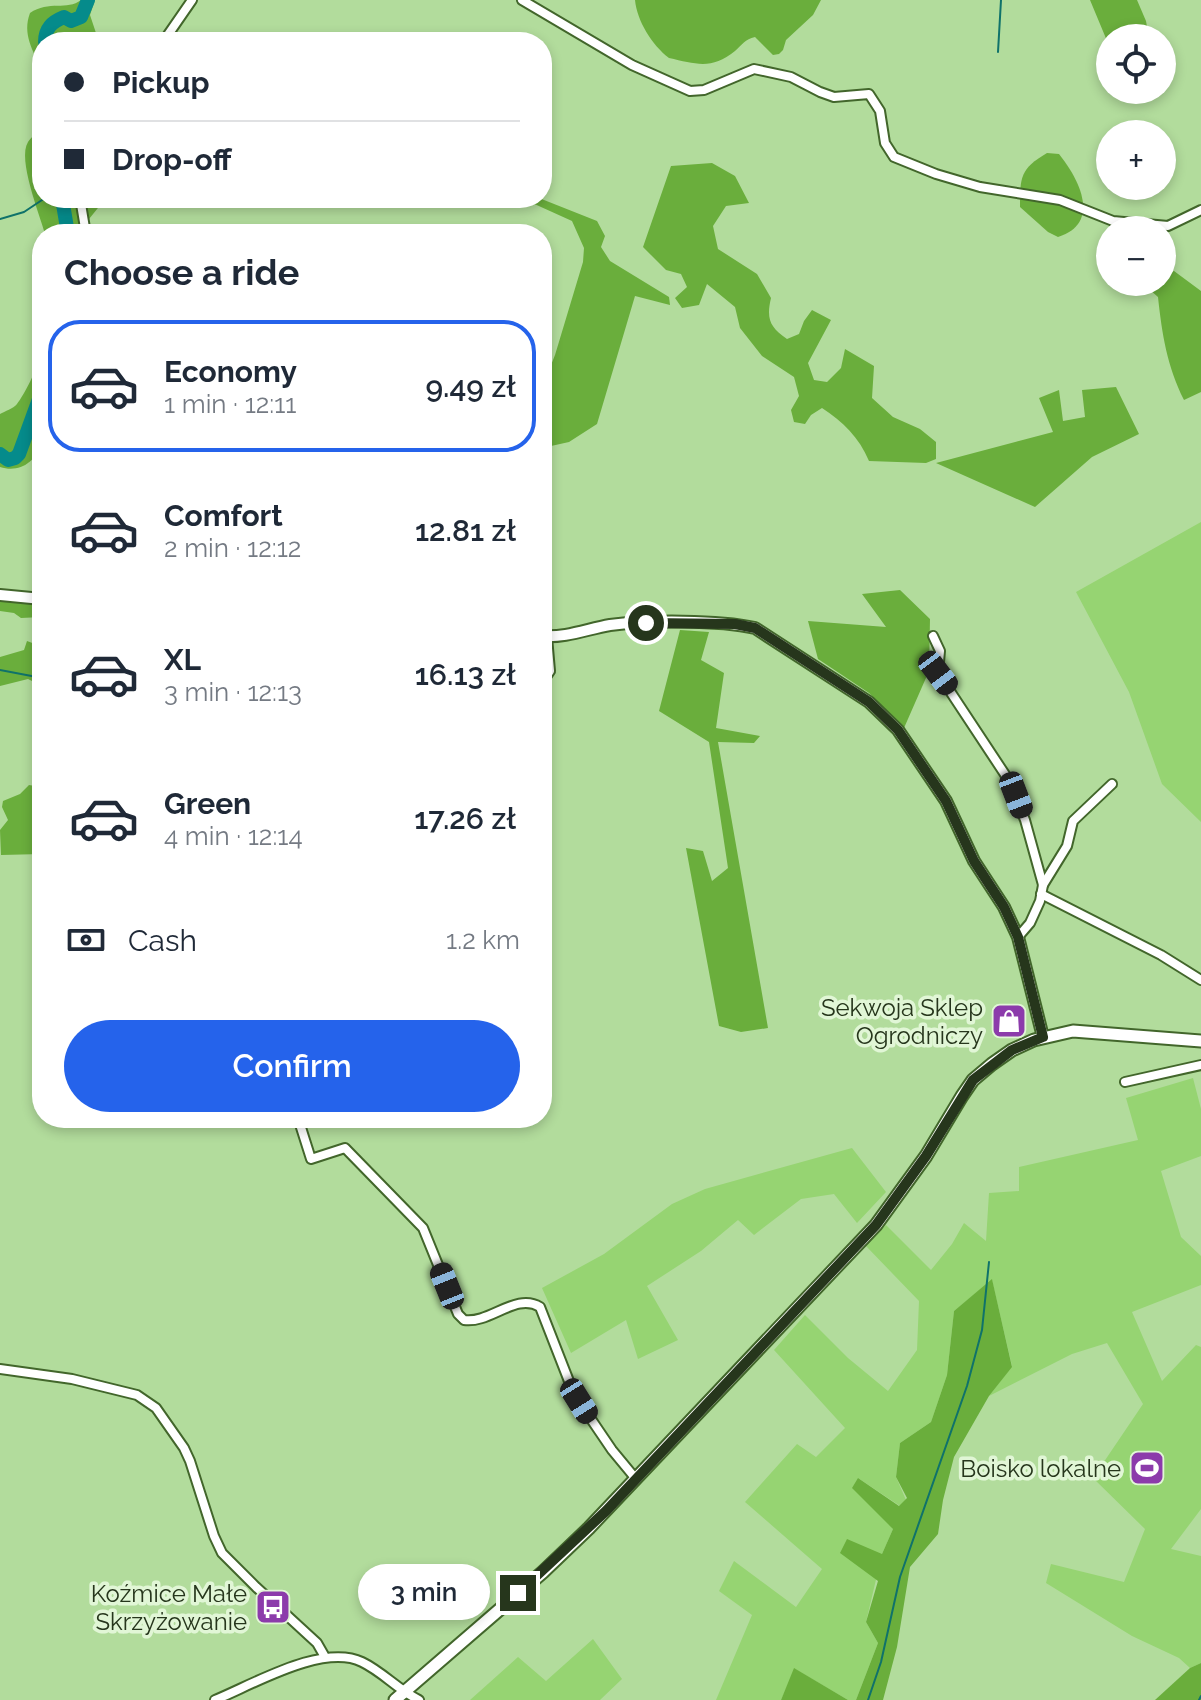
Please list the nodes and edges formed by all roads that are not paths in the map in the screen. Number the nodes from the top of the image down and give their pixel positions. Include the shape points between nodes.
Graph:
1 (192, 0) edge
2 (522, 0) edge
3 (170, 32) edge
4 (1201, 210) edge
5 (0, 595) edge
6 (32, 598) edge
7 (552, 635) edge
8 (933, 636) dead end
9 (1112, 784) dead end
10 (1042, 890) junction
11 (1018, 937) junction
12 (1201, 980) edge
13 (1043, 1037) junction
14 (1201, 1041) edge
15 (1201, 1065) edge
16 (1125, 1082) dead end
17 (301, 1128) edge
18 (0, 1369) edge
19 (636, 1479) junction
20 (325, 1657) junction
21 (399, 1696) edge
22 (215, 1700) edge
23 (419, 1700) edge

1 - 3 street
2 - 4 street via 632,65 690,91 754,69 791,77 834,97 869,94 894,157 936,174 1060,200 1113,221 1168,226
5 - 6 street
7 - 11 street via 622,624 735,624 755,628 809,662 869,702 898,730 946,801
8 - 10 street via 940,651 938,673 1016,795
9 - 10 street via 1073,821 1067,846
10 - 11 street via 1030,923
10 - 12 street
11 - 13 street
13 - 14 main road via 1091,1031
13 - 19 main road via 1012,1050 973,1080 919,1168 876,1225
15 - 16 street
17 - 19 street via 311,1159 345,1148 414,1216 464,1320 521,1303 540,1307 574,1394
18 - 20 street via 81,1381 146,1399 190,1461 222,1553 317,1643
19 - 21 main road via 543,1572
20 - 21 street via 359,1660
20 - 22 street
21 - 23 street

